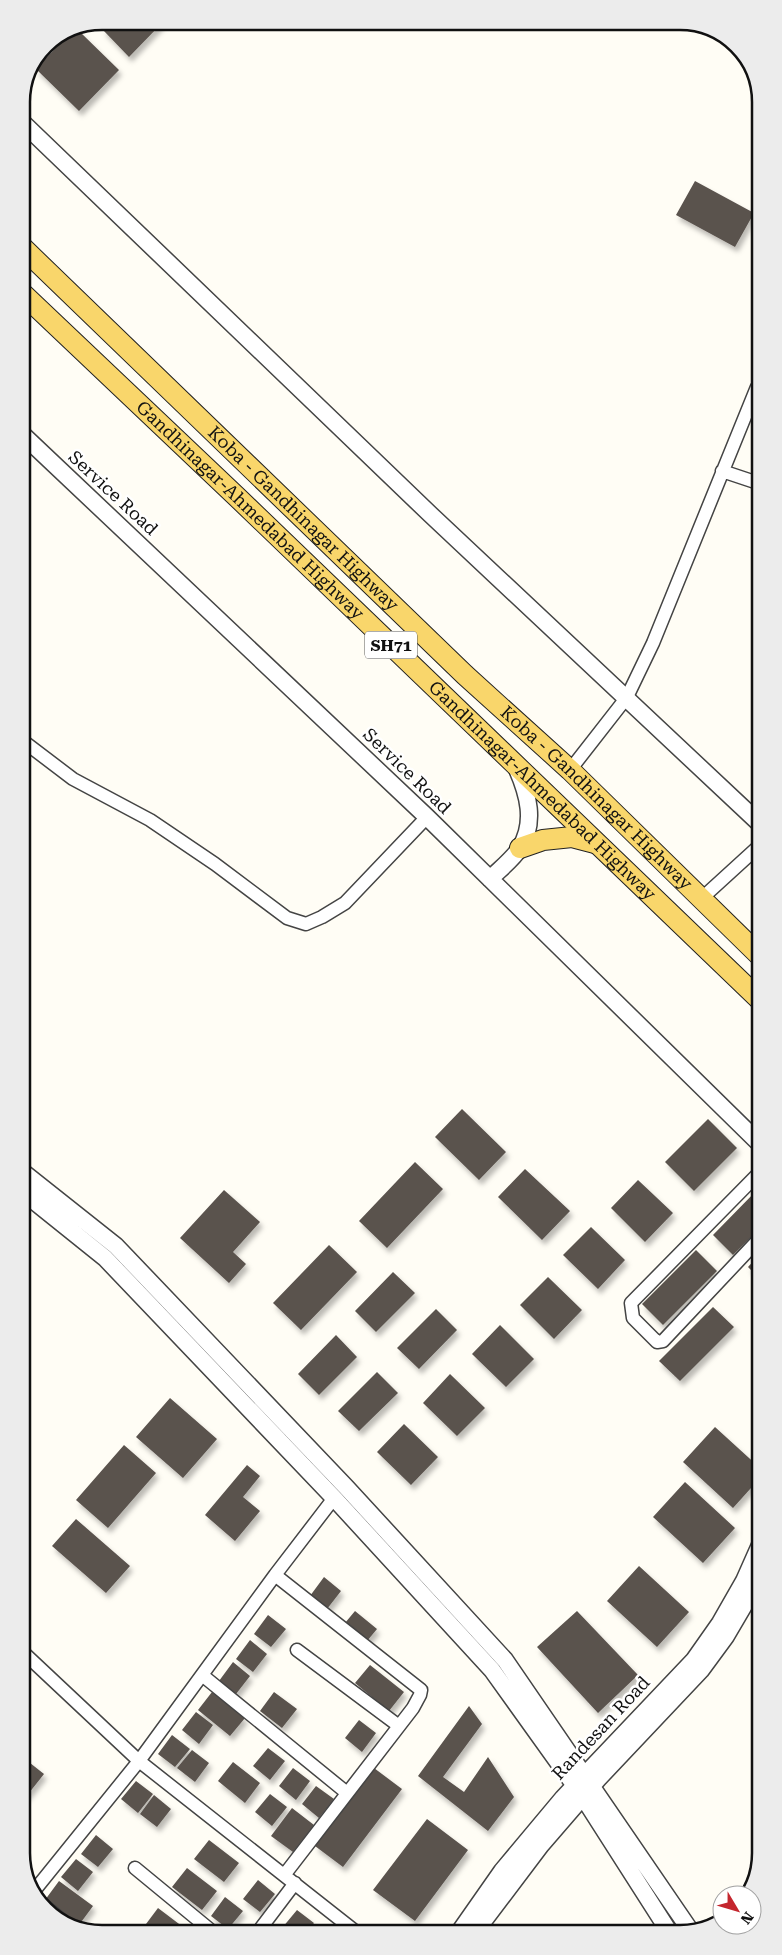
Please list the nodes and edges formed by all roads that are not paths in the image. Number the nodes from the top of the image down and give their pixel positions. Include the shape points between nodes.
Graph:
1 (30, 129) edge
2 (30, 255) edge
3 (30, 301) edge
4 (752, 399) edge
5 (30, 442) edge
6 (722, 471) junction
7 (752, 481) edge
8 (627, 697) junction
9 (30, 746) edge
10 (515, 765) junction
11 (570, 770) junction
12 (752, 816) edge
13 (427, 817) junction
14 (597, 843) junction
15 (520, 848) junction
16 (752, 853) edge
17 (490, 879) junction
18 (702, 899) junction
19 (752, 948) edge
20 (752, 992) edge
21 (752, 1136) edge
22 (30, 1178) edge
23 (752, 1180) edge
24 (30, 1198) edge
25 (752, 1246) edge
26 (334, 1498) junction
27 (752, 1564) edge
28 (275, 1575) junction
29 (752, 1592) edge
30 (297, 1650) dead end
31 (30, 1659) edge
32 (202, 1676) junction
33 (399, 1726) junction
34 (139, 1761) junction
35 (583, 1787) junction
36 (347, 1793) junction
37 (135, 1868) dead end
38 (285, 1874) junction
39 (296, 1883) junction
40 (38, 1886) edge
41 (686, 1924) edge
42 (204, 1925) edge
43 (263, 1925) edge
44 (347, 1925) edge
45 (464, 1925) edge
46 (481, 1925) edge
47 (665, 1925) edge

1 - 8 street via 432,515
2 - 11 main road, Koba - Gandhinagar Highway / SH71 via 465,675
3 - 10 main road, Gandhinagar-Ahmedabad Highway / SH71
4 - 6 street
5 - 13 street, Service Road
6 - 7 street
6 - 8 street via 653,643
8 - 11 street
8 - 12 street
9 - 13 street via 73,779 150,820 287,918 306,924 345,902
10 - 14 main road, Gandhinagar-Ahmedabad Highway / SH71
10 - 15 street via 527,792 529,812
11 - 18 main road, Koba - Gandhinagar Highway / SH71
13 - 17 street, Service Road
14 - 15 main road via 572,837 543,840
14 - 20 main road, Gandhinagar-Ahmedabad Highway / SH71
15 - 17 street
16 - 18 street
17 - 21 street, Service Road
18 - 19 main road, Koba - Gandhinagar Highway / SH71
22 - 35 street via 116,1246 446,1596 504,1660
23 - 25 street via 631,1303 633,1318 653,1340 662,1341
24 - 26 street via 106,1258
26 - 28 street
26 - 35 street via 492,1670
27 - 35 street, Randesan Road via 720,1623 694,1660
28 - 32 street
28 - 33 street via 421,1690 413,1708
29 - 35 street, Randesan Road via 701,1670
30 - 33 street
31 - 34 street
32 - 34 street
32 - 36 street
33 - 36 street
34 - 38 street
34 - 40 street
35 - 41 street
35 - 45 street, Randesan Road via 502,1871
35 - 46 street, Randesan Road
35 - 47 street
36 - 38 street
37 - 42 street
38 - 39 street
39 - 43 street
39 - 44 street

